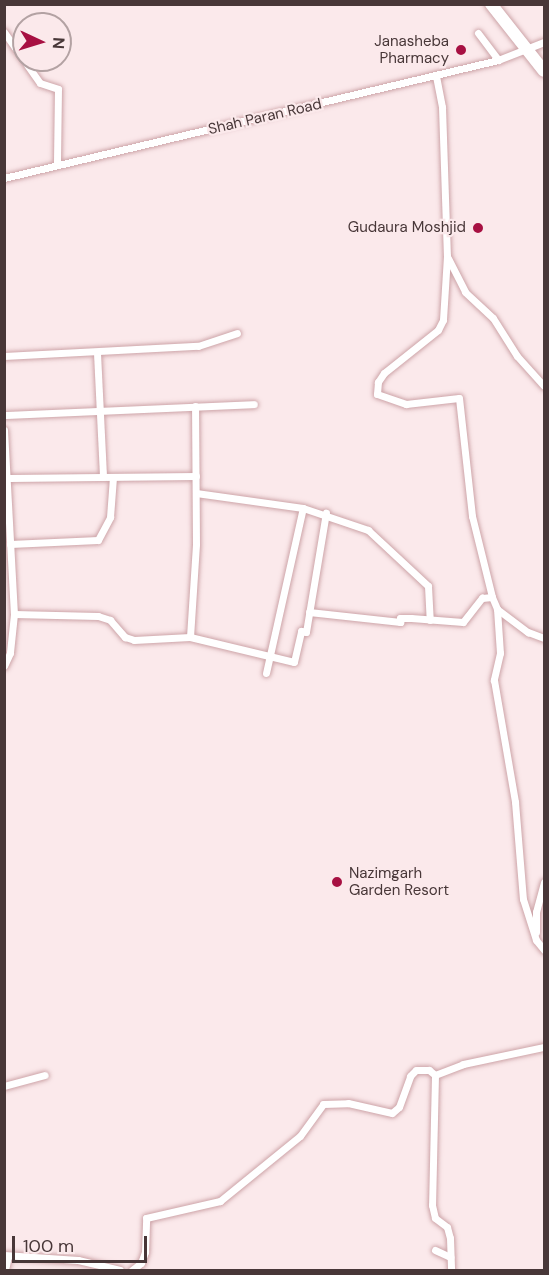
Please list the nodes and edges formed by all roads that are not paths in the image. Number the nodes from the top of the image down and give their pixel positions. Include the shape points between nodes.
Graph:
1 (491, 4) edge
2 (4, 32) edge
3 (478, 33) dead end
4 (544, 42) edge
5 (525, 51) junction
6 (498, 60) junction
7 (544, 71) edge
8 (436, 76) junction
9 (57, 164) junction
10 (4, 178) edge
11 (447, 256) junction
12 (237, 333) dead end
13 (97, 353) junction
14 (4, 356) edge
15 (544, 386) edge
16 (254, 404) dead end
17 (195, 406) junction
18 (97, 411) junction
19 (4, 415) edge
20 (4, 430) edge
21 (196, 476) junction
22 (103, 477) junction
23 (113, 477) junction
24 (9, 478) junction
25 (196, 493) junction
26 (303, 508) junction
27 (326, 513) junction
28 (10, 544) junction
29 (7, 577) edge
30 (492, 597) junction
31 (497, 609) junction
32 (309, 612) junction
33 (14, 614) junction
34 (430, 620) junction
35 (190, 637) junction
36 (544, 638) edge
37 (272, 658) junction
38 (4, 666) edge
39 (266, 673) dead end
40 (544, 882) edge
41 (536, 940) junction
42 (544, 950) edge
43 (544, 1047) edge
44 (435, 1075) junction
45 (45, 1076) dead end
46 (4, 1086) edge
47 (435, 1251) dead end
48 (6, 1255) edge
49 (450, 1257) junction
50 (5, 1270) edge
51 (120, 1270) edge
52 (132, 1270) edge
53 (451, 1270) edge

1 - 5 highway
2 - 9 street via 40,83 58,89
3 - 6 street
4 - 5 street, Shah Paran Road
5 - 6 street, Shah Paran Road
5 - 7 highway
6 - 8 street, Shah Paran Road
8 - 9 street, Shah Paran Road
8 - 11 street via 442,106
9 - 10 street, Shah Paran Road
11 - 15 street via 465,292 493,318 517,356
11 - 30 street via 443,320 438,330 384,373 377,394 406,404 459,398 472,516
12 - 13 street via 198,346
13 - 14 street
13 - 18 street
16 - 17 street
17 - 18 street
17 - 21 street
18 - 19 street
18 - 22 street
20 - 24 street
21 - 23 street
21 - 25 street
22 - 23 street
22 - 24 street
23 - 28 street via 110,517 98,540
24 - 28 street
25 - 26 street
25 - 35 street
26 - 27 street
26 - 37 street
27 - 32 street
27 - 34 street via 368,530 428,586
28 - 29 street
29 - 33 street
30 - 31 street
30 - 34 street via 482,598 464,622
31 - 36 street via 528,633
31 - 41 street via 500,653 494,680 515,802 523,898
32 - 34 street via 399,622 400,618
32 - 37 street via 296,660
33 - 35 street via 98,616 110,620 125,637 134,640
33 - 38 street via 10,653
35 - 37 street
37 - 39 street
40 - 41 street via 536,912
41 - 42 street
43 - 44 street via 463,1064
44 - 49 street via 432,1205 435,1218 447,1227
44 - 52 street via 423,1070 410,1076 399,1107 392,1113 341,1102 323,1104 300,1136 220,1201 146,1218 145,1252 141,1263
45 - 46 street
47 - 49 street
48 - 50 street
48 - 51 street via 78,1260
49 - 53 street

